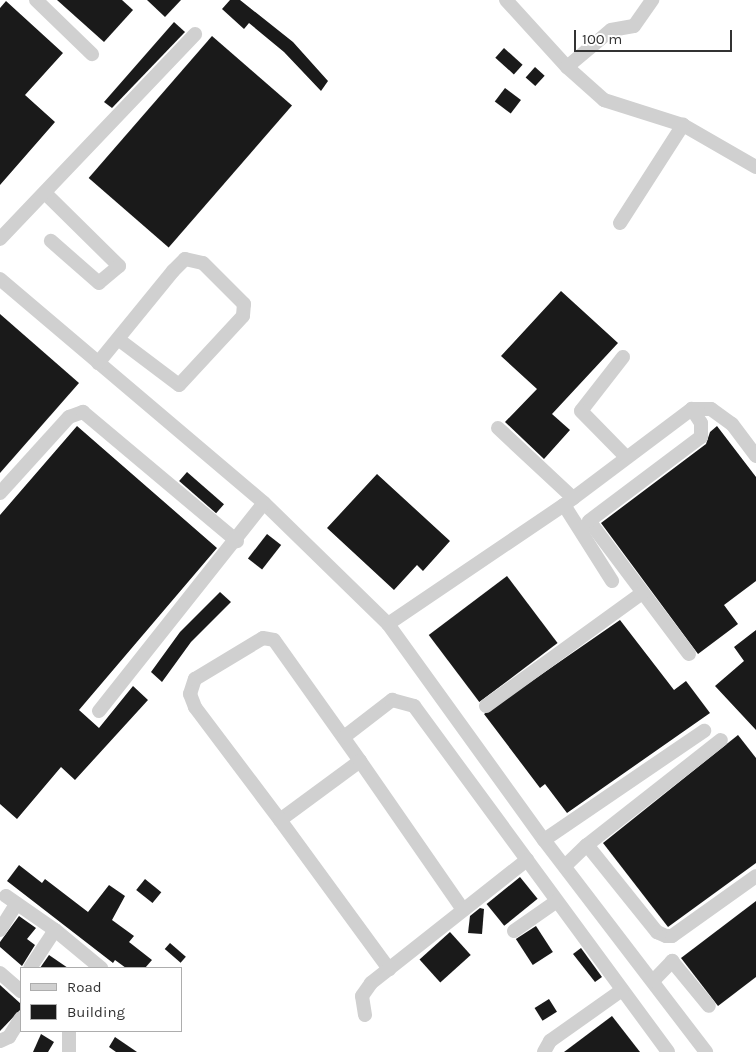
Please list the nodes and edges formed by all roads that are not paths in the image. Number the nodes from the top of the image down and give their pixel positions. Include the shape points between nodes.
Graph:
1 (36, 0) edge
2 (506, 0) edge
3 (652, 0) edge
4 (195, 34) dead end
5 (92, 54) dead end
6 (566, 67) junction
7 (683, 124) junction
8 (756, 168) edge
9 (44, 193) junction
10 (620, 223) dead end
11 (0, 239) edge
12 (51, 241) dead end
13 (0, 279) edge
14 (118, 339) junction
15 (623, 358) dead end
16 (98, 363) junction
17 (692, 409) junction
18 (498, 428) dead end
19 (756, 456) edge
20 (626, 457) junction
21 (0, 493) edge
22 (568, 501) junction
23 (264, 503) junction
24 (237, 541) junction
25 (612, 582) dead end
26 (642, 593) junction
27 (388, 624) junction
28 (689, 654) dead end
29 (486, 706) dead end
30 (99, 711) dead end
31 (704, 731) dead end
32 (344, 737) junction
33 (722, 740) dead end
34 (360, 761) junction
35 (280, 820) junction
36 (544, 840) junction
37 (587, 845) junction
38 (527, 860) junction
39 (565, 866) junction
40 (756, 876) edge
41 (557, 901) junction
42 (463, 910) junction
43 (0, 930) edge
44 (55, 930) junction
45 (514, 931) dead end
46 (31, 967) edge
47 (99, 967) edge
48 (389, 969) junction
49 (0, 973) edge
50 (653, 981) junction
51 (20, 987) edge
52 (622, 990) junction
53 (710, 1006) dead end
54 (365, 1015) dead end
55 (20, 1020) edge
56 (69, 1032) edge
57 (0, 1041) edge
58 (69, 1052) edge
59 (544, 1052) edge
60 (668, 1052) edge
61 (706, 1052) edge

1 - 5 street
2 - 6 street
3 - 6 street via 634,26 611,30
4 - 9 street
6 - 7 street via 604,100
7 - 8 street
7 - 10 street
9 - 11 street
9 - 12 street via 119,266 99,283
13 - 16 street
14 - 14 street via 185,259 203,264 244,304 243,316 179,385
14 - 16 street
15 - 20 street via 581,411
16 - 23 street
17 - 19 street via 711,409 732,424
17 - 20 street
17 - 26 street via 701,423 701,437 589,520
18 - 22 street
20 - 22 street
21 - 24 street via 69,417 84,412
22 - 25 street
22 - 27 street
23 - 24 street
23 - 27 street
24 - 30 street
26 - 28 street
26 - 29 street
27 - 36 street
31 - 36 street
32 - 34 street
32 - 35 street via 269,638 195,679 190,694 195,707
32 - 38 street via 392,700 414,706
33 - 37 street
34 - 35 street
34 - 42 street
35 - 48 street
36 - 39 street
37 - 39 street
37 - 40 street via 657,932 666,936 672,936
38 - 41 street
38 - 42 street
39 - 50 street
41 - 45 street
41 - 52 street
42 - 48 street
43 - 44 street via 11,900
44 - 46 street
44 - 47 street
48 - 54 street via 362,996
49 - 51 street
50 - 53 street via 672,961
50 - 61 street
52 - 59 street via 550,1041
52 - 60 street
55 - 57 street via 9,1036
56 - 58 street

